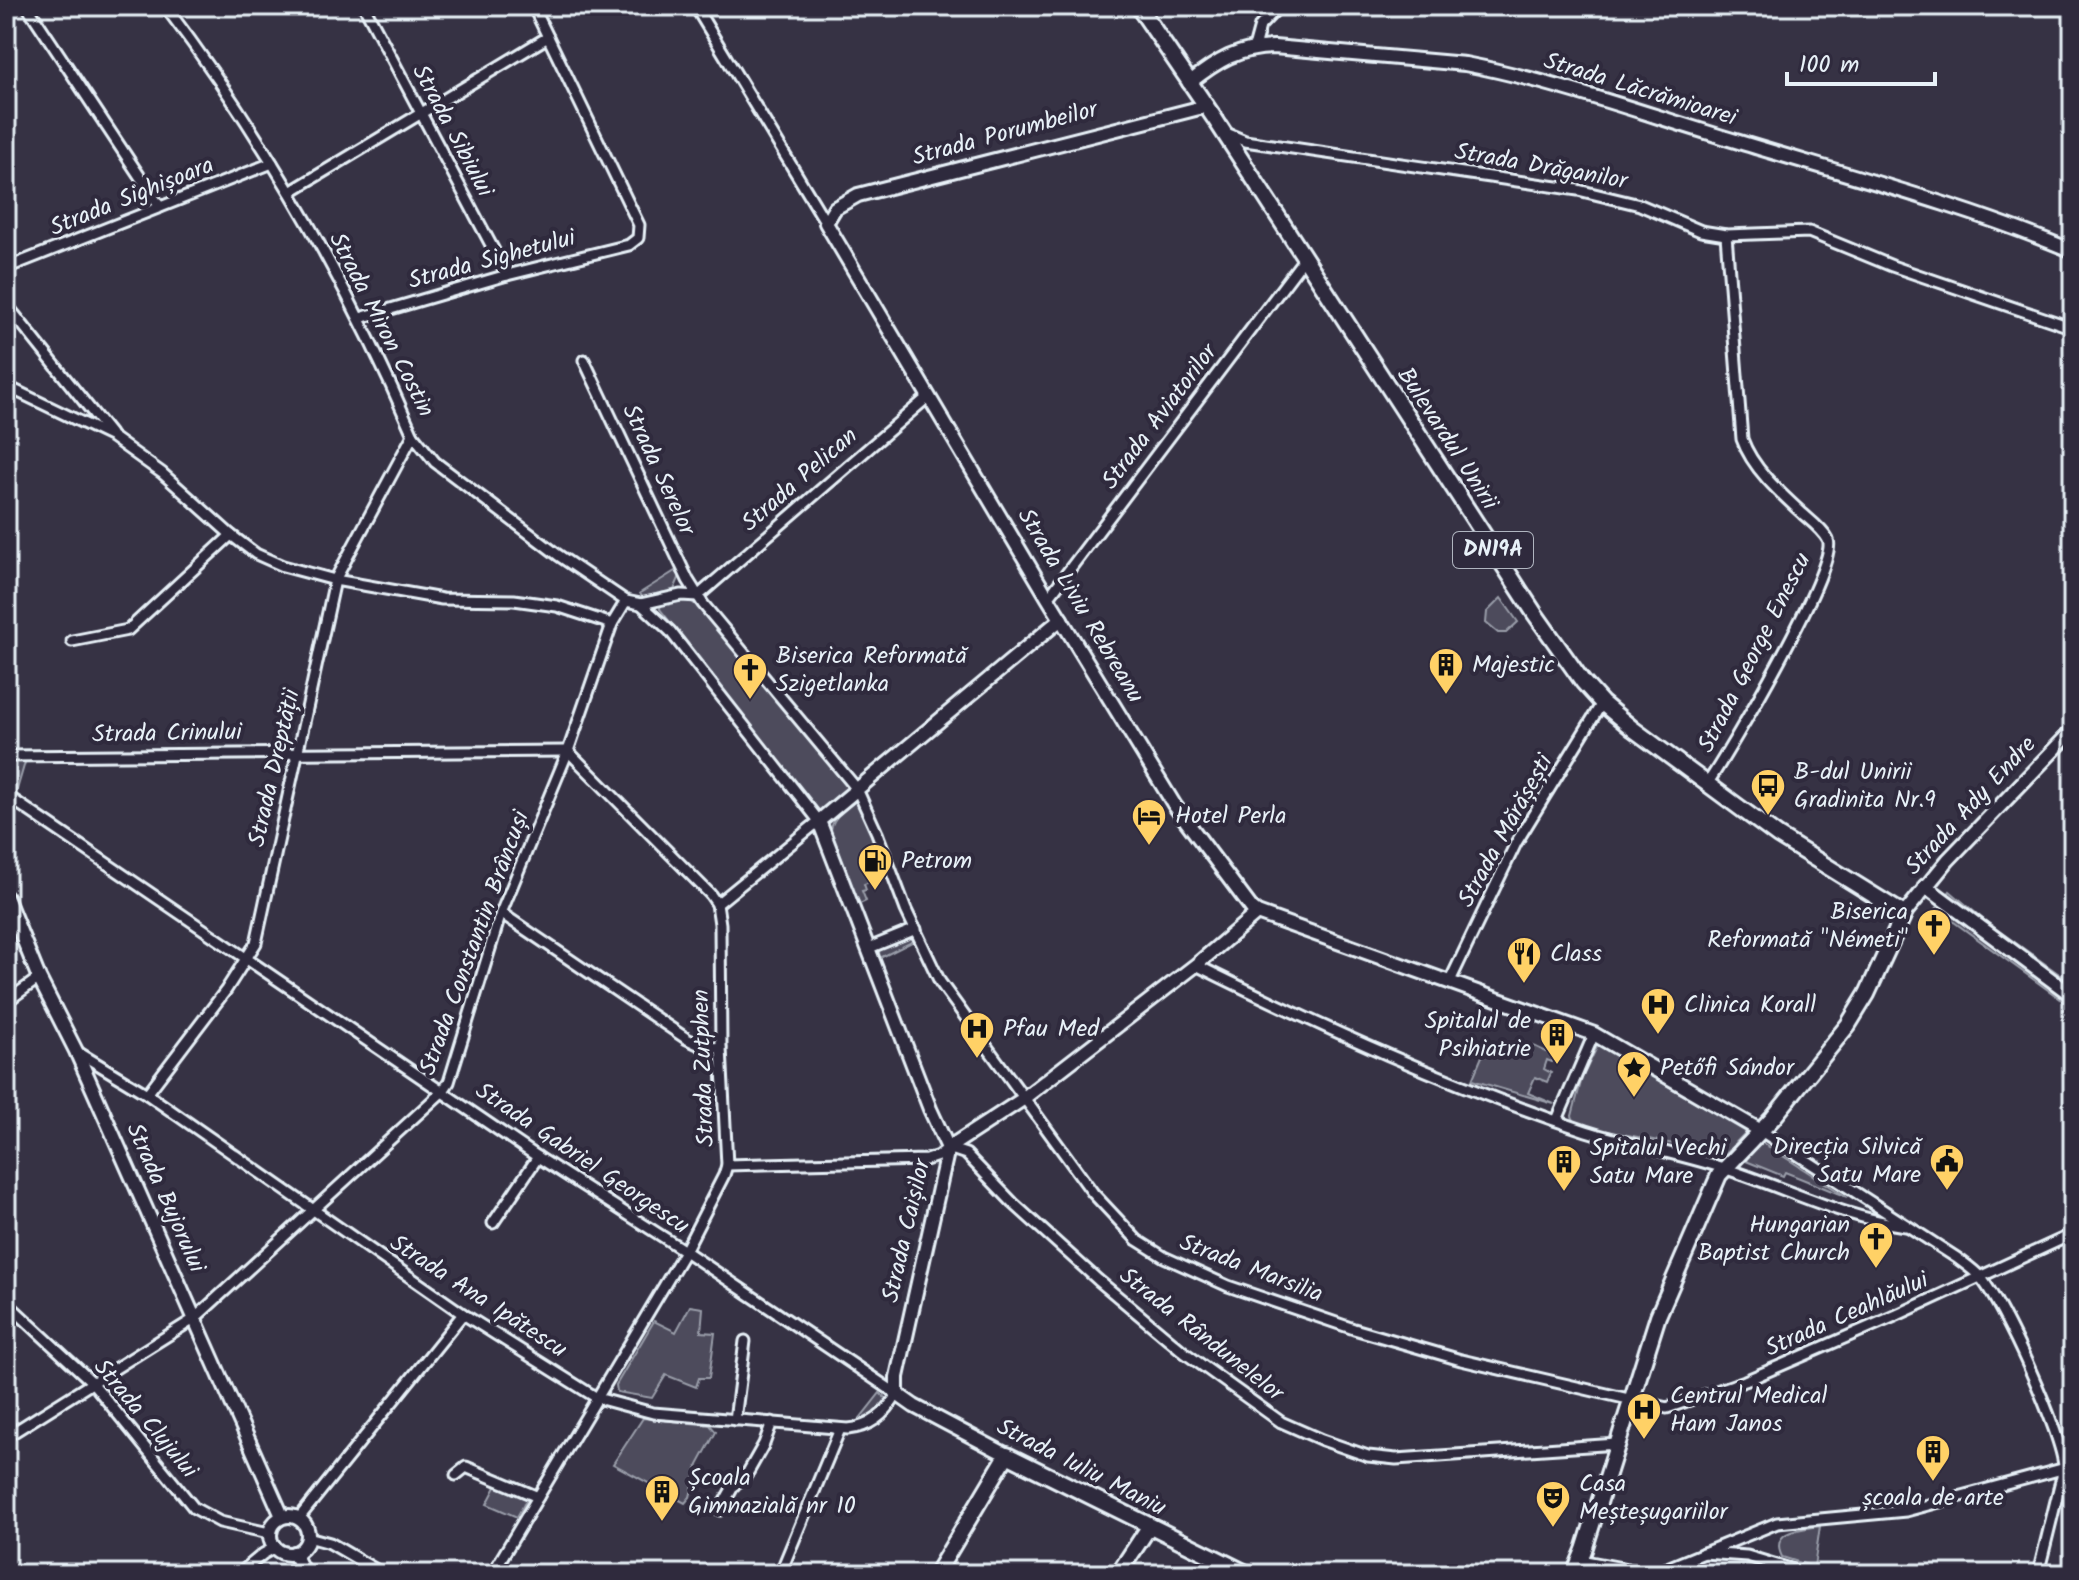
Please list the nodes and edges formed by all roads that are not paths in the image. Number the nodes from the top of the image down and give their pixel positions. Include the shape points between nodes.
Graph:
1 (27, 6) edge
2 (165, 6) edge
3 (364, 6) edge
4 (533, 6) edge
5 (695, 6) edge
6 (1138, 6) edge
7 (1279, 6) edge
8 (548, 37) junction
9 (1254, 48) junction
10 (1189, 83) junction
11 (1207, 106) junction
12 (420, 115) junction
13 (1223, 132) junction
14 (272, 163) junction
15 (290, 192) junction
16 (160, 207) junction
17 (826, 223) junction
18 (1726, 235) junction
19 (2073, 251) edge
20 (1304, 259) junction
21 (6, 268) edge
22 (507, 275) junction
23 (6, 304) edge
24 (360, 318) junction
25 (2073, 328) edge
26 (584, 360) dead end
27 (6, 386) edge
28 (929, 396) junction
29 (413, 435) junction
30 (112, 437) junction
31 (231, 535) junction
32 (335, 580) junction
33 (698, 596) junction
34 (1048, 598) junction
35 (626, 601) junction
36 (641, 604) junction
37 (1061, 619) junction
38 (612, 624) junction
39 (72, 641) dead end
40 (1602, 703) junction
41 (2073, 730) edge
42 (568, 751) junction
43 (299, 752) junction
44 (6, 756) edge
45 (1707, 784) junction
46 (857, 789) junction
47 (6, 795) edge
48 (819, 821) junction
49 (1925, 886) junction
50 (6, 897) edge
51 (717, 904) junction
52 (501, 913) junction
53 (1257, 913) junction
54 (1904, 914) junction
55 (916, 929) junction
56 (869, 948) junction
57 (248, 958) junction
58 (1196, 965) junction
59 (39, 978) junction
60 (1450, 981) junction
61 (2073, 996) edge
62 (6, 1002) edge
63 (1594, 1034) junction
64 (721, 1048) junction
65 (76, 1051) junction
66 (443, 1091) junction
67 (147, 1094) junction
68 (1025, 1097) junction
69 (1557, 1120) junction
70 (1761, 1131) junction
71 (948, 1148) junction
72 (538, 1157) junction
73 (727, 1165) junction
74 (1723, 1168) junction
75 (312, 1210) junction
76 (493, 1223) dead end
77 (1905, 1226) junction
78 (2073, 1234) edge
79 (685, 1251) junction
80 (1980, 1277) junction
81 (6, 1302) edge
82 (463, 1314) junction
83 (194, 1319) junction
84 (745, 1341) dead end
85 (92, 1382) junction
86 (897, 1394) junction
87 (597, 1398) junction
88 (1631, 1401) junction
89 (735, 1420) junction
90 (772, 1422) junction
91 (840, 1429) junction
92 (6, 1437) edge
93 (1617, 1444) junction
94 (1007, 1455) junction
95 (2068, 1467) edge
96 (456, 1475) dead end
97 (538, 1497) junction
98 (720, 1510) dead end
99 (282, 1516) junction
100 (299, 1518) junction
101 (1149, 1527) junction
102 (269, 1533) junction
103 (1743, 1535) junction
104 (308, 1537) junction
105 (274, 1548) junction
106 (1700, 1552) junction
107 (294, 1553) junction
108 (1747, 1556) junction
109 (1577, 1567) edge
110 (239, 1574) edge
111 (304, 1574) edge
112 (383, 1574) edge
113 (492, 1574) edge
114 (780, 1574) edge
115 (936, 1574) edge
116 (1118, 1574) edge
117 (1248, 1574) edge
118 (1807, 1574) edge
119 (2038, 1574) edge

1 - 16 street
2 - 14 street, Strada Miron Costin
3 - 12 street, Strada Sibiului
4 - 8 street
5 - 17 street, Strada Liviu Rebreanu
6 - 10 main road, Bulevardul Unirii / DN19A
7 - 9 street via 1260,26
8 - 12 street
8 - 22 street, Strada Sighetului via 640,232 634,242
9 - 10 main road, Strada Lăcrămioarei via 1241,50
9 - 19 main road, Strada Lăcrămioarei via 1492,69 1975,213
10 - 11 main road, Bulevardul Unirii / DN19A
11 - 13 main road, Bulevardul Unirii / DN19A
11 - 17 main road, Strada Porumbeilor via 858,195 835,208
12 - 15 street
12 - 22 street, Strada Sibiului
13 - 18 street, Strada Drăganilor via 1245,141 1578,190
13 - 20 main road, Bulevardul Unirii / DN19A
14 - 15 street, Strada Miron Costin
14 - 16 street, Strada Sighișoara
15 - 24 street, Strada Miron Costin
16 - 21 street, Strada Sighișoara
17 - 28 main road, Strada Liviu Rebreanu
18 - 25 street, Strada Drăganilor via 1809,232
18 - 45 street, Strada George Enescu via 1742,439 1751,460 1828,539 1831,549 1743,729
20 - 34 street, Strada Aviatorilor
20 - 40 main road, Bulevardul Unirii / DN19A via 1535,614
22 - 24 street, Strada Sighetului
23 - 30 street
24 - 29 street, Strada Miron Costin
26 - 33 street, Strada Serelor
27 - 30 street
28 - 33 street, Strada Pelican
28 - 34 main road, Strada Liviu Rebreanu
29 - 32 street, Strada Dreptății
29 - 35 street, Strada Miron Costin via 435,462
30 - 31 street
31 - 32 street via 283,566
31 - 39 street via 128,630
32 - 38 street via 442,599 557,606
32 - 43 street, Strada Dreptății
33 - 36 street
33 - 46 street, Strada Serelor
34 - 37 main road, Strada Liviu Rebreanu
35 - 36 street
35 - 38 street, Strada Constantin Brâncuși
36 - 48 street via 670,631
37 - 46 main road
37 - 53 main road, Strada Liviu Rebreanu via 1175,806
38 - 42 street, Strada Constantin Brâncuși
40 - 45 main road, Bulevardul Unirii / DN19A
40 - 60 street, Strada Mărășești via 1516,843
41 - 49 main road, Strada Ady Endre
42 - 43 street, Strada Crinului
42 - 51 street
42 - 52 street, Strada Constantin Brâncuși
43 - 44 street, Strada Crinului
43 - 57 street, Strada Dreptății via 256,943
45 - 54 main road, Bulevardul Unirii / DN19A via 1778,836
46 - 48 main road
46 - 55 street, Strada Marsilia
47 - 57 street, Strada Gabriel Georgescu
48 - 51 street
48 - 56 main road, Strada Caișilor
49 - 54 main road, Strada Ady Endre
49 - 61 main road
50 - 59 main road, Strada Bujorului
51 - 64 street, Strada Zutphen
52 - 64 street via 687,1039
52 - 66 street, Strada Constantin Brâncuși
53 - 58 main road
53 - 60 main road
54 - 70 main road via 1858,1010
55 - 56 street
55 - 68 street, Strada Marsilia via 940,982
56 - 71 main road, Strada Caișilor
57 - 66 street, Strada Gabriel Georgescu
57 - 67 street, Strada Dreptății
58 - 68 main road
58 - 69 street via 1334,1033
59 - 62 street
59 - 65 main road, Strada Bujorului
60 - 63 main road
63 - 69 street
63 - 70 main road
64 - 73 street, Strada Zutphen
65 - 67 street, Strada Ana Ipătescu
65 - 83 main road, Strada Bujorului
66 - 72 street, Strada Gabriel Georgescu
66 - 75 street, Strada Constantin Brâncuși
67 - 75 street, Strada Ana Ipătescu
68 - 71 main road
68 - 88 street, Strada Marsilia via 1100,1202 1137,1240 1164,1257 1228,1286 1354,1329
69 - 74 street
70 - 74 main road
70 - 77 street
71 - 73 street via 914,1161
71 - 86 main road, Strada Caișilor
71 - 93 street, Strada Rândunelelor via 966,1154 1013,1203 1185,1353 1281,1422 1368,1456 1396,1459
72 - 76 street
72 - 79 street, Strada Gabriel Georgescu
73 - 79 street, Strada Zutphen
74 - 77 street via 1865,1219
74 - 88 main road via 1658,1316
75 - 82 street, Strada Ana Ipătescu
75 - 83 street, Strada Constantin Brâncuși
77 - 80 street
78 - 80 street, Strada Ceahlăului
79 - 86 street, Strada Gabriel Georgescu
79 - 87 street, Strada Zutphen
80 - 88 street, Strada Ceahlăului via 1725,1389 1667,1408
80 - 95 street via 2003,1313
81 - 85 street, Strada Clujului
82 - 87 street, Strada Ana Ipătescu
82 - 100 street
83 - 85 street, Strada Constantin Brâncuși
83 - 99 main road, Strada Bujorului
84 - 89 street
85 - 92 street, Strada Constantin Brâncuși
85 - 102 street, Strada Clujului via 194,1508 220,1522
86 - 91 street, Strada Ana Ipătescu via 872,1422
86 - 94 main road, Strada Iuliu Maniu
87 - 89 street, Strada Ana Ipătescu via 653,1413
87 - 97 street, Strada Zutphen
88 - 93 main road
89 - 90 street, Strada Ana Ipătescu
90 - 91 street, Strada Ana Ipătescu
90 - 98 street via 747,1474
91 - 114 street
93 - 109 main road
94 - 101 main road, Strada Iuliu Maniu
94 - 115 main road
95 - 103 street via 1906,1511 1777,1523
95 - 119 street
96 - 97 street via 466,1467
97 - 113 street, Strada Zutphen
99 - 100 main road
99 - 102 main road
100 - 104 main road
101 - 116 main road
101 - 117 main road, Strada Iuliu Maniu
102 - 105 main road
103 - 106 street
103 - 108 street
104 - 107 main road
104 - 112 street via 330,1543
105 - 107 main road
105 - 110 street
106 - 108 street
106 - 109 street via 1650,1572
107 - 111 main road
108 - 118 street

